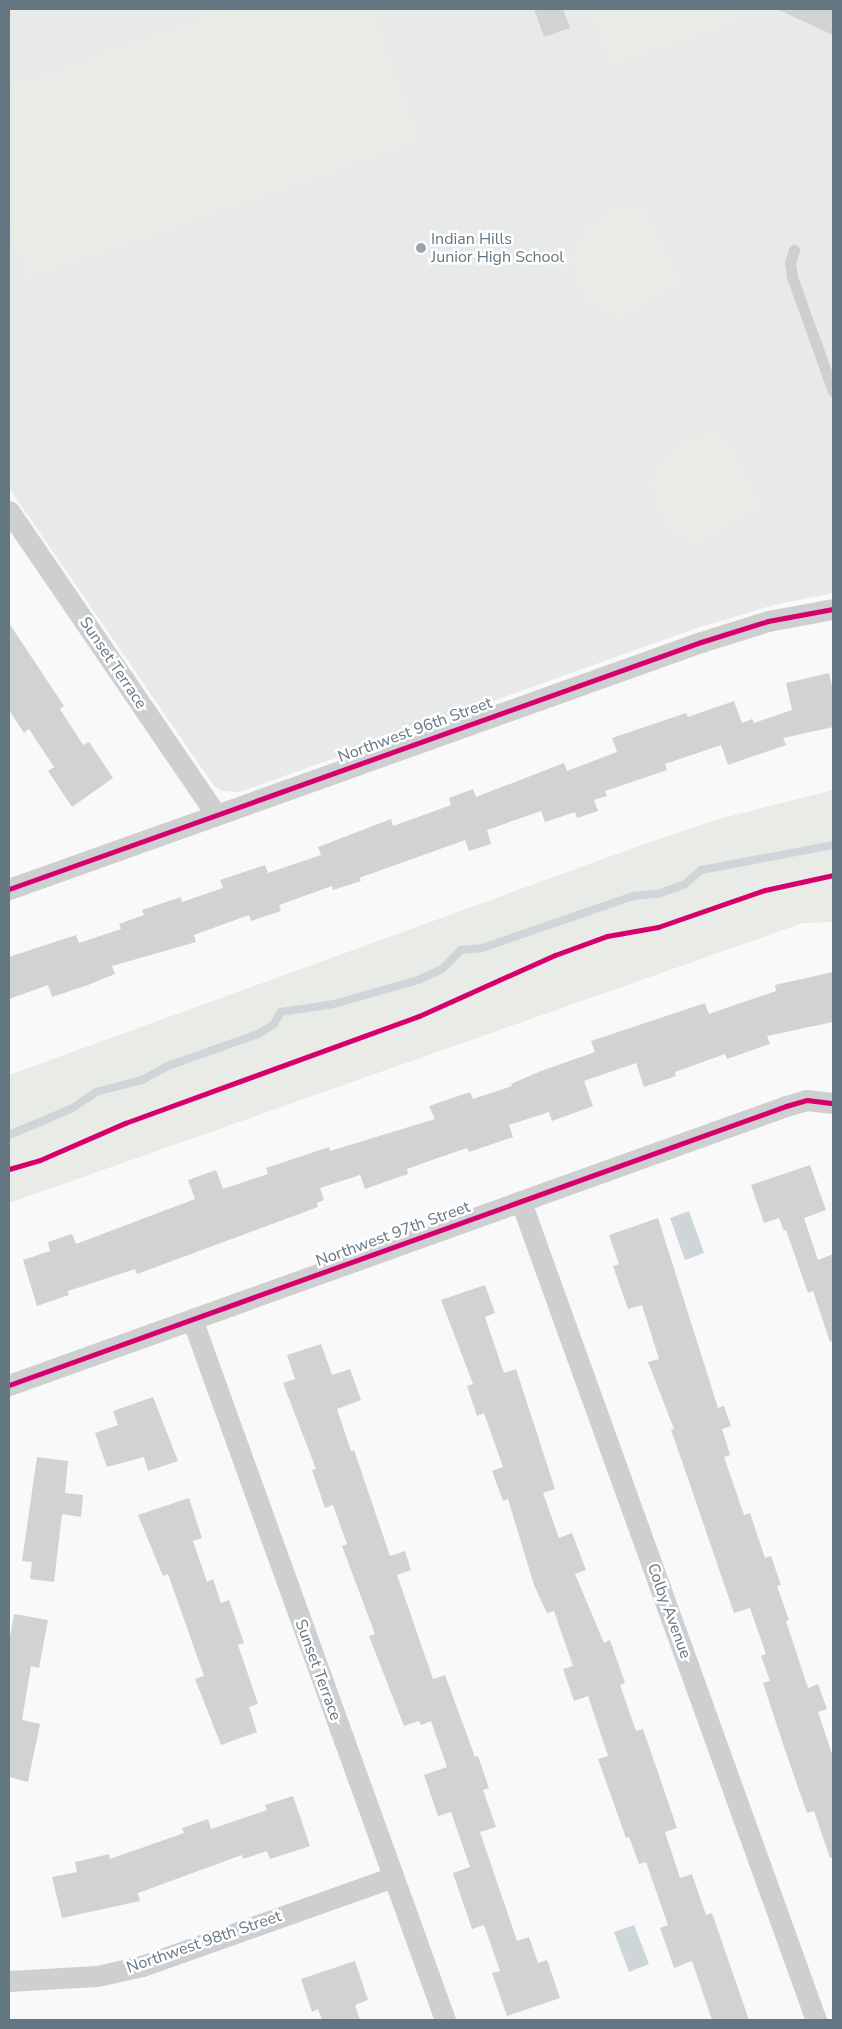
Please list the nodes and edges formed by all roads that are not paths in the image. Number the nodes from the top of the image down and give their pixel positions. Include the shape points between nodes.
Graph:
1 (794, 250) dead end
2 (833, 391) edge
3 (9, 511) edge
4 (833, 608) edge
5 (216, 814) junction
6 (9, 889) edge
7 (833, 1103) edge
8 (521, 1202) junction
9 (192, 1320) junction
10 (9, 1385) edge
11 (393, 1877) junction
12 (9, 1981) edge
13 (445, 2020) edge
14 (816, 2020) edge

1 - 2 lane via 790,262 792,276
3 - 5 street, Sunset Terrace
4 - 5 street, Northwest 96th Street via 768,621 701,642
5 - 6 street, Northwest 96th Street
7 - 8 street, Northwest 97th Street via 807,1100 786,1106
8 - 9 street, Northwest 97th Street
8 - 14 street, Colby Avenue
9 - 10 street, Northwest 97th Street
9 - 11 street, Sunset Terrace
11 - 12 street, Northwest 98th Street via 142,1966 97,1976
11 - 13 street, Sunset Terrace

